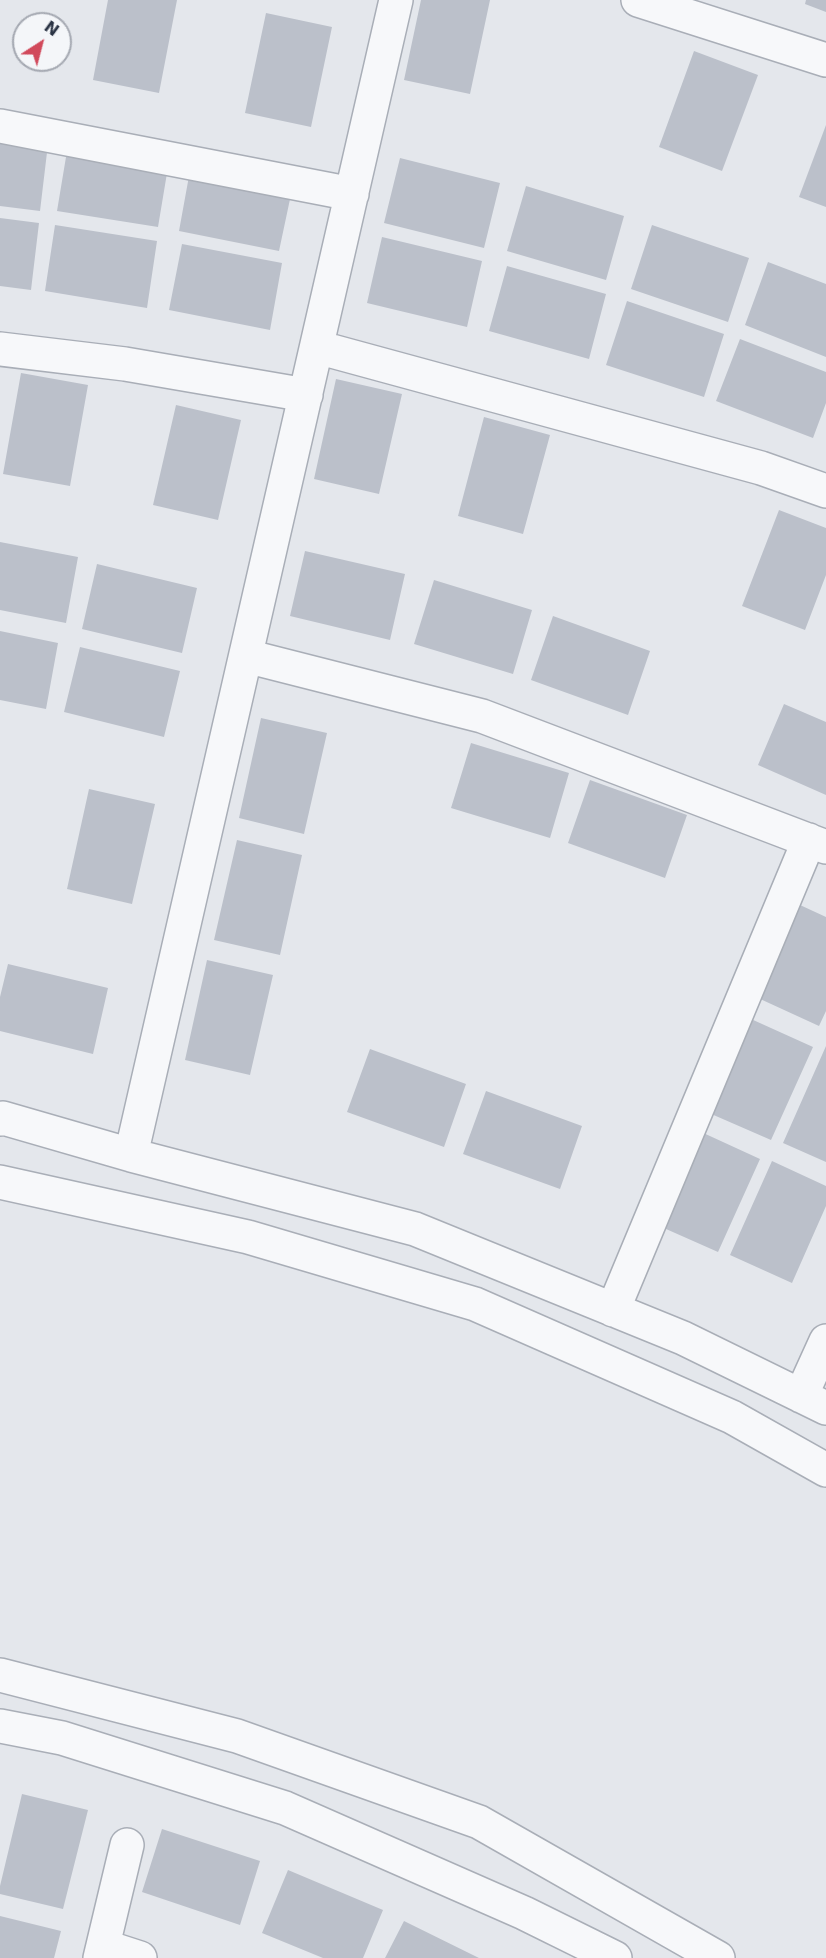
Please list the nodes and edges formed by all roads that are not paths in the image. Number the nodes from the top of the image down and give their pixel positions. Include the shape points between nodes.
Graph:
1 (396, 0) edge
2 (638, 0) edge
3 (826, 60) edge
4 (0, 126) edge
5 (352, 194) junction
6 (317, 347) junction
7 (0, 349) edge
8 (306, 395) junction
9 (826, 491) edge
10 (246, 656) junction
11 (817, 844) edge
12 (0, 1119) edge
13 (131, 1155) junction
14 (0, 1182) edge
15 (613, 1310) junction
16 (826, 1341) edge
17 (814, 1402) edge
18 (826, 1470) edge
19 (0, 1675) edge
20 (0, 1726) edge
21 (127, 1845) dead end
22 (102, 1952) edge
23 (140, 1958) edge
24 (615, 1958) edge
25 (717, 1958) edge

1 - 5 street
2 - 3 street
4 - 5 street
5 - 6 street
6 - 8 street
6 - 9 street via 760,468
7 - 8 street via 125,364
8 - 10 street
10 - 11 street via 482,717
10 - 13 street
11 - 15 street
12 - 13 street
13 - 15 street via 414,1229
14 - 18 street via 248,1237 475,1304 732,1417
15 - 17 street via 683,1338
16 - 17 street
19 - 25 street via 237,1736 479,1822
20 - 24 street via 62,1738 285,1808 524,1913
21 - 22 street
22 - 23 street

